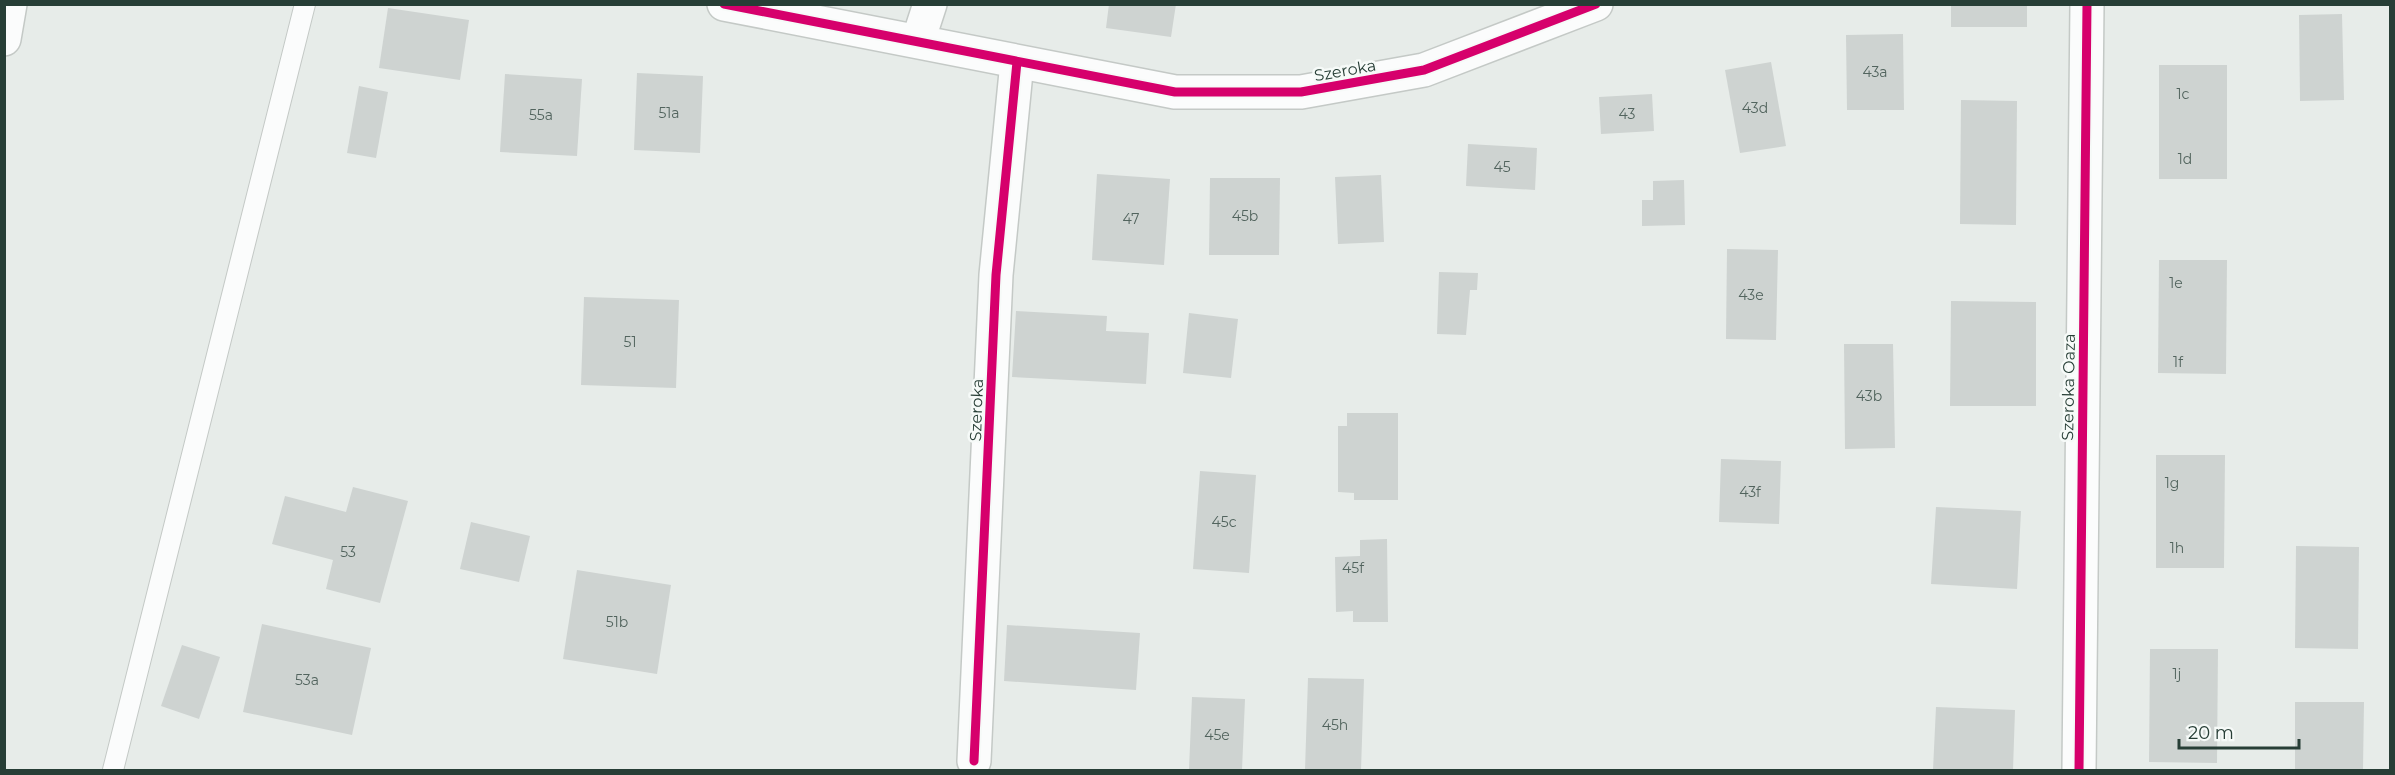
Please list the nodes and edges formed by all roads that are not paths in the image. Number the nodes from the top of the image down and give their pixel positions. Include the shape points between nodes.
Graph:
1 (10, 4) edge
2 (305, 4) edge
3 (724, 4) edge
4 (930, 4) edge
5 (1596, 4) edge
6 (2087, 4) edge
7 (4, 39) edge
8 (918, 40) junction
9 (1017, 62) junction
10 (974, 760) dead end
11 (113, 771) edge
12 (2079, 771) edge

1 - 7 street
2 - 11 lane
3 - 8 street, Szeroka
4 - 8 street
5 - 9 street, Szeroka via 1424,70 1301,92 1174,92
6 - 12 street, Szeroka Oaza
8 - 9 street, Szeroka
9 - 10 street, Szeroka via 996,275

